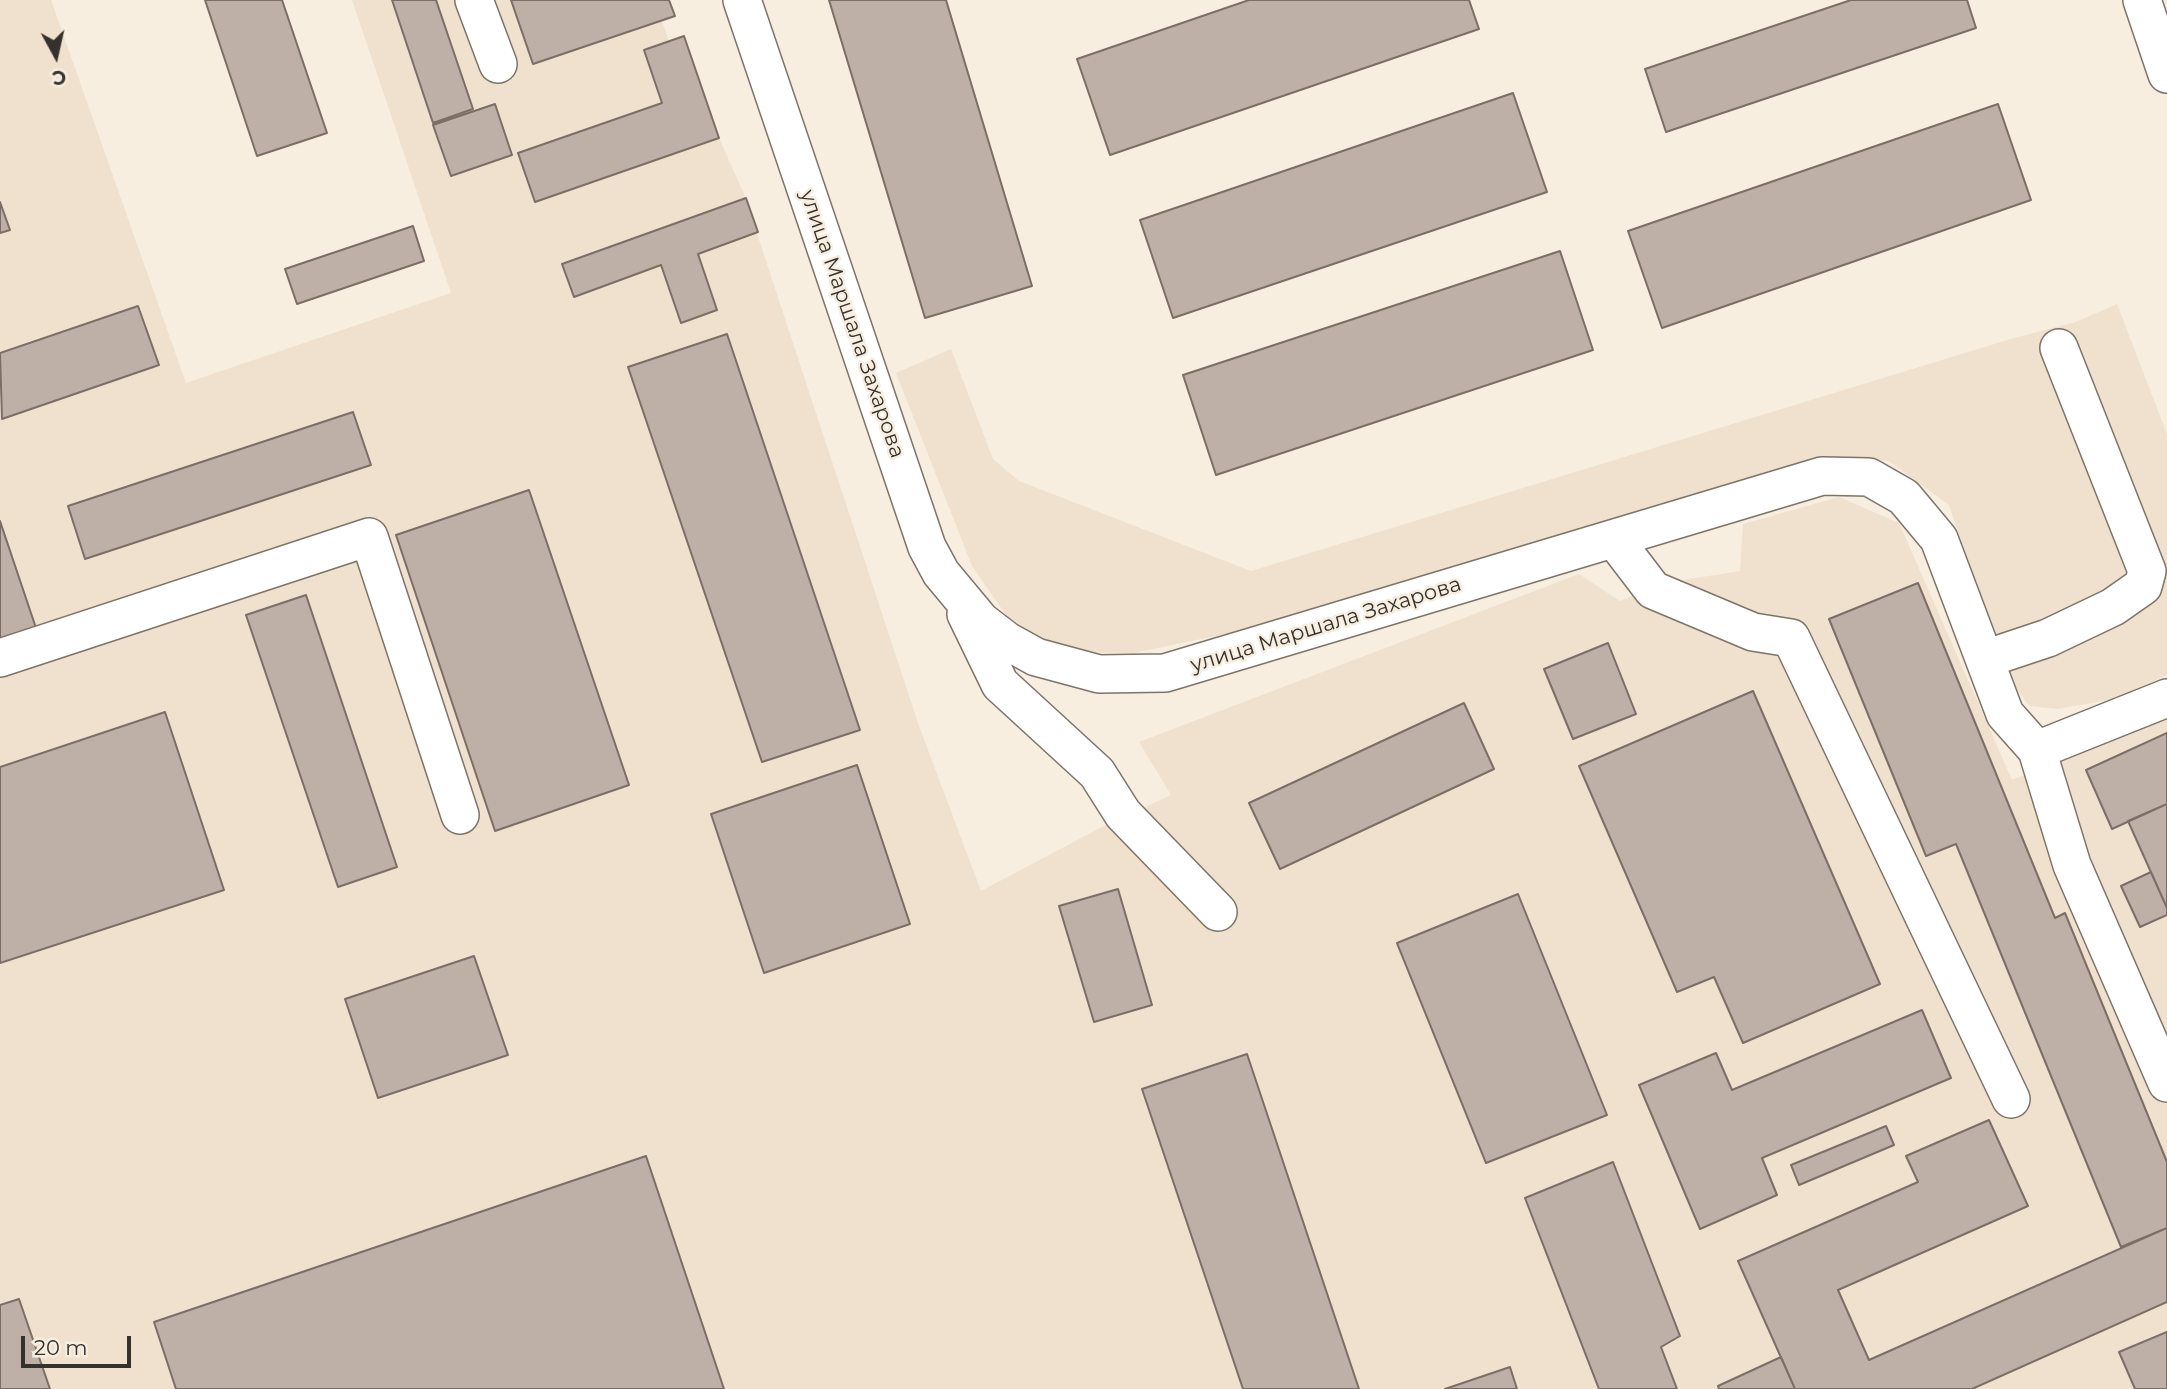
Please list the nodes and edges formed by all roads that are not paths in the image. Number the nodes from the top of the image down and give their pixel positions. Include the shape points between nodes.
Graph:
1 (474, 0) edge
2 (742, 0) edge
3 (2142, 0) edge
4 (498, 64) dead end
5 (2167, 74) edge
6 (2059, 348) dead end
7 (1614, 539) junction
8 (958, 597) junction
9 (0, 657) edge
10 (1984, 660) junction
11 (2167, 698) edge
12 (2037, 750) junction
13 (460, 815) dead end
14 (1218, 912) dead end
15 (2167, 1083) edge
16 (2011, 1099) dead end

1 - 4 street
2 - 8 street, улица Маршала Захарова via 927,547
3 - 5 street
6 - 10 street via 2147,571 2143,586 2113,607 2048,638
7 - 8 street, улица Маршала Захарова via 1197,664 1132,676 1099,674 1036,657 998,635
7 - 10 street, улица Маршала Захарова via 1822,476 1869,477 1904,497 1939,539
7 - 16 street via 1653,590 1753,632 1791,638
8 - 14 street via 1000,684 1097,773 1123,814
9 - 13 street via 369,537
10 - 12 street, улица Маршала Захарова via 2005,714
11 - 12 street
12 - 15 street via 2072,865

